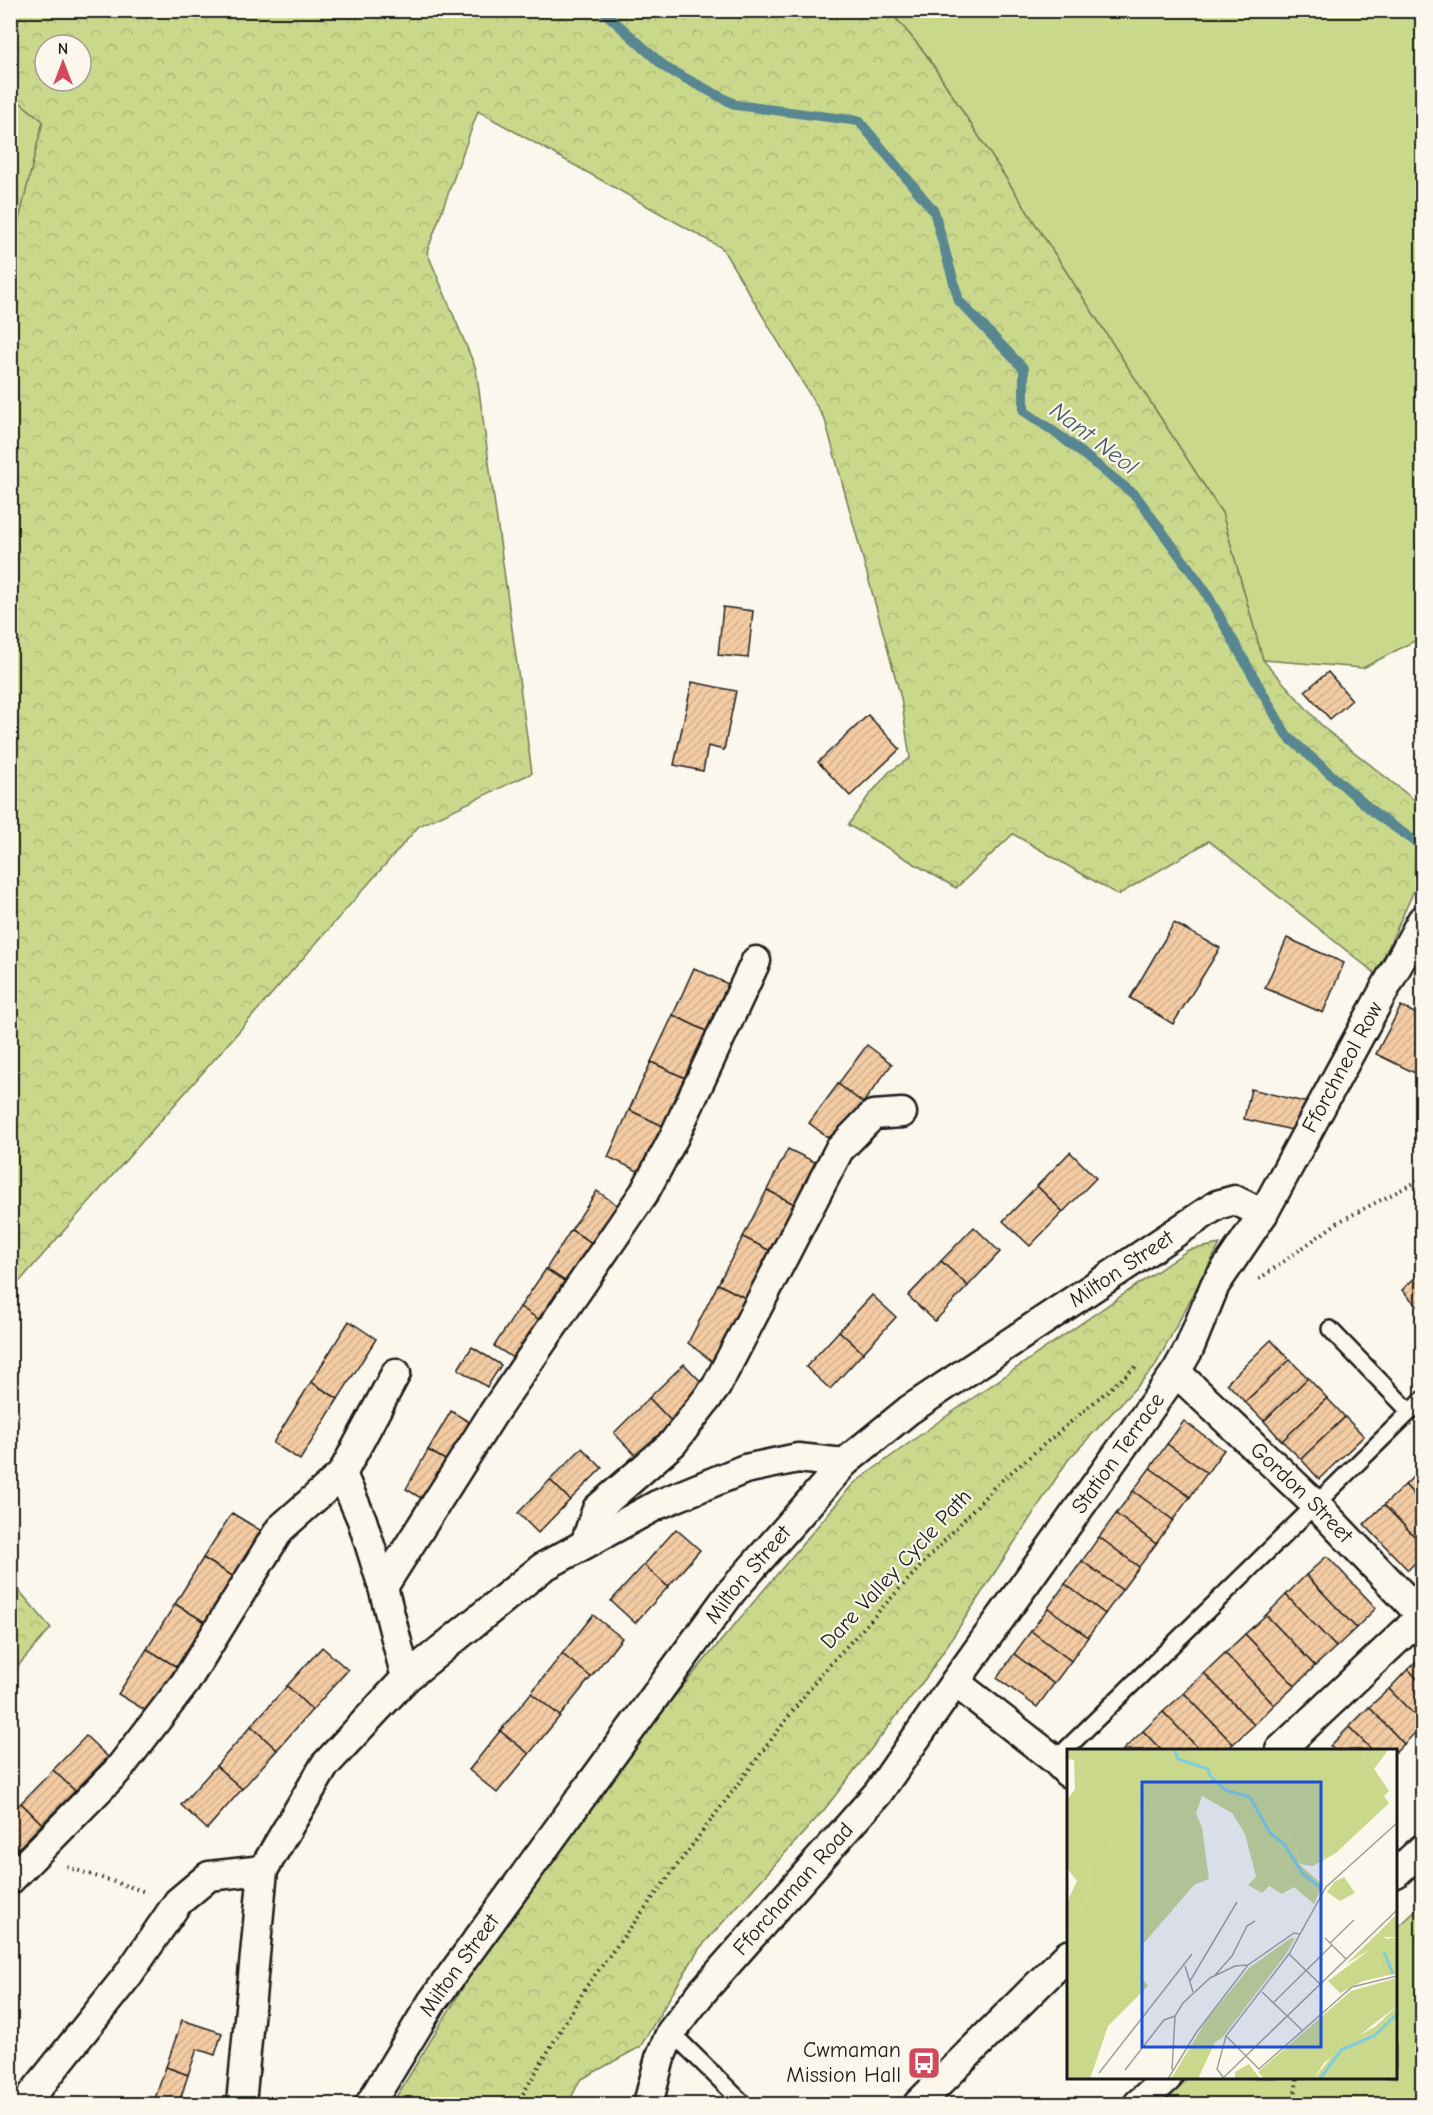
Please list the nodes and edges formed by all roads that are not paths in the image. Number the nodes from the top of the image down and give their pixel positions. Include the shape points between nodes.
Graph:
1 (1422, 920) edge
2 (756, 961) dead end
3 (902, 1113) dead end
4 (1263, 1214) junction
5 (1330, 1329) dead end
6 (1176, 1372) junction
7 (396, 1373) dead end
8 (1422, 1400) edge
9 (1410, 1412) junction
10 (844, 1463) junction
11 (342, 1474) junction
12 (1316, 1504) junction
13 (585, 1544) junction
14 (383, 1587) junction
15 (1422, 1616) edge
16 (406, 1677) junction
17 (955, 1682) junction
18 (1079, 1749) edge
19 (1281, 1749) edge
20 (1062, 1767) edge
21 (1422, 1849) edge
22 (262, 1870) junction
23 (1397, 1871) edge
24 (10, 1880) edge
25 (1067, 1956) edge
26 (671, 2032) junction
27 (1166, 2079) edge
28 (25, 2104) edge
29 (241, 2104) edge
30 (370, 2104) edge
31 (648, 2104) edge
32 (744, 2104) edge
33 (918, 2104) edge
34 (1138, 2104) edge

1 - 4 street, Fforchneol Row
2 - 14 street via 644,1193 494,1412
3 - 13 street via 873,1114 839,1150 716,1387 673,1443 597,1509
4 - 6 street, Station Terrace via 1215,1285
4 - 10 street, Milton Street via 1234,1200 1217,1205 909,1410
5 - 9 lane
6 - 12 street, Gordon Street
6 - 17 street, Station Terrace
7 - 11 street
8 - 9 lane
9 - 12 lane
10 - 13 street via 798,1458 745,1469 657,1504
10 - 30 street, Milton Street via 731,1592 432,2002
11 - 14 street via 362,1520
11 - 24 street via 280,1528 185,1683 118,1770
12 - 15 street, Gordon Street
12 - 18 lane
13 - 16 street via 543,1567
14 - 16 street
15 - 19 street
16 - 22 street via 325,1765
17 - 20 street
17 - 26 street, Fforchaman Road via 878,1793
21 - 23 street
22 - 28 street via 209,1876 178,1902 128,1975
22 - 29 street
25 - 33 street
26 - 31 street, Fforchaman Road
26 - 32 lane
27 - 34 street

